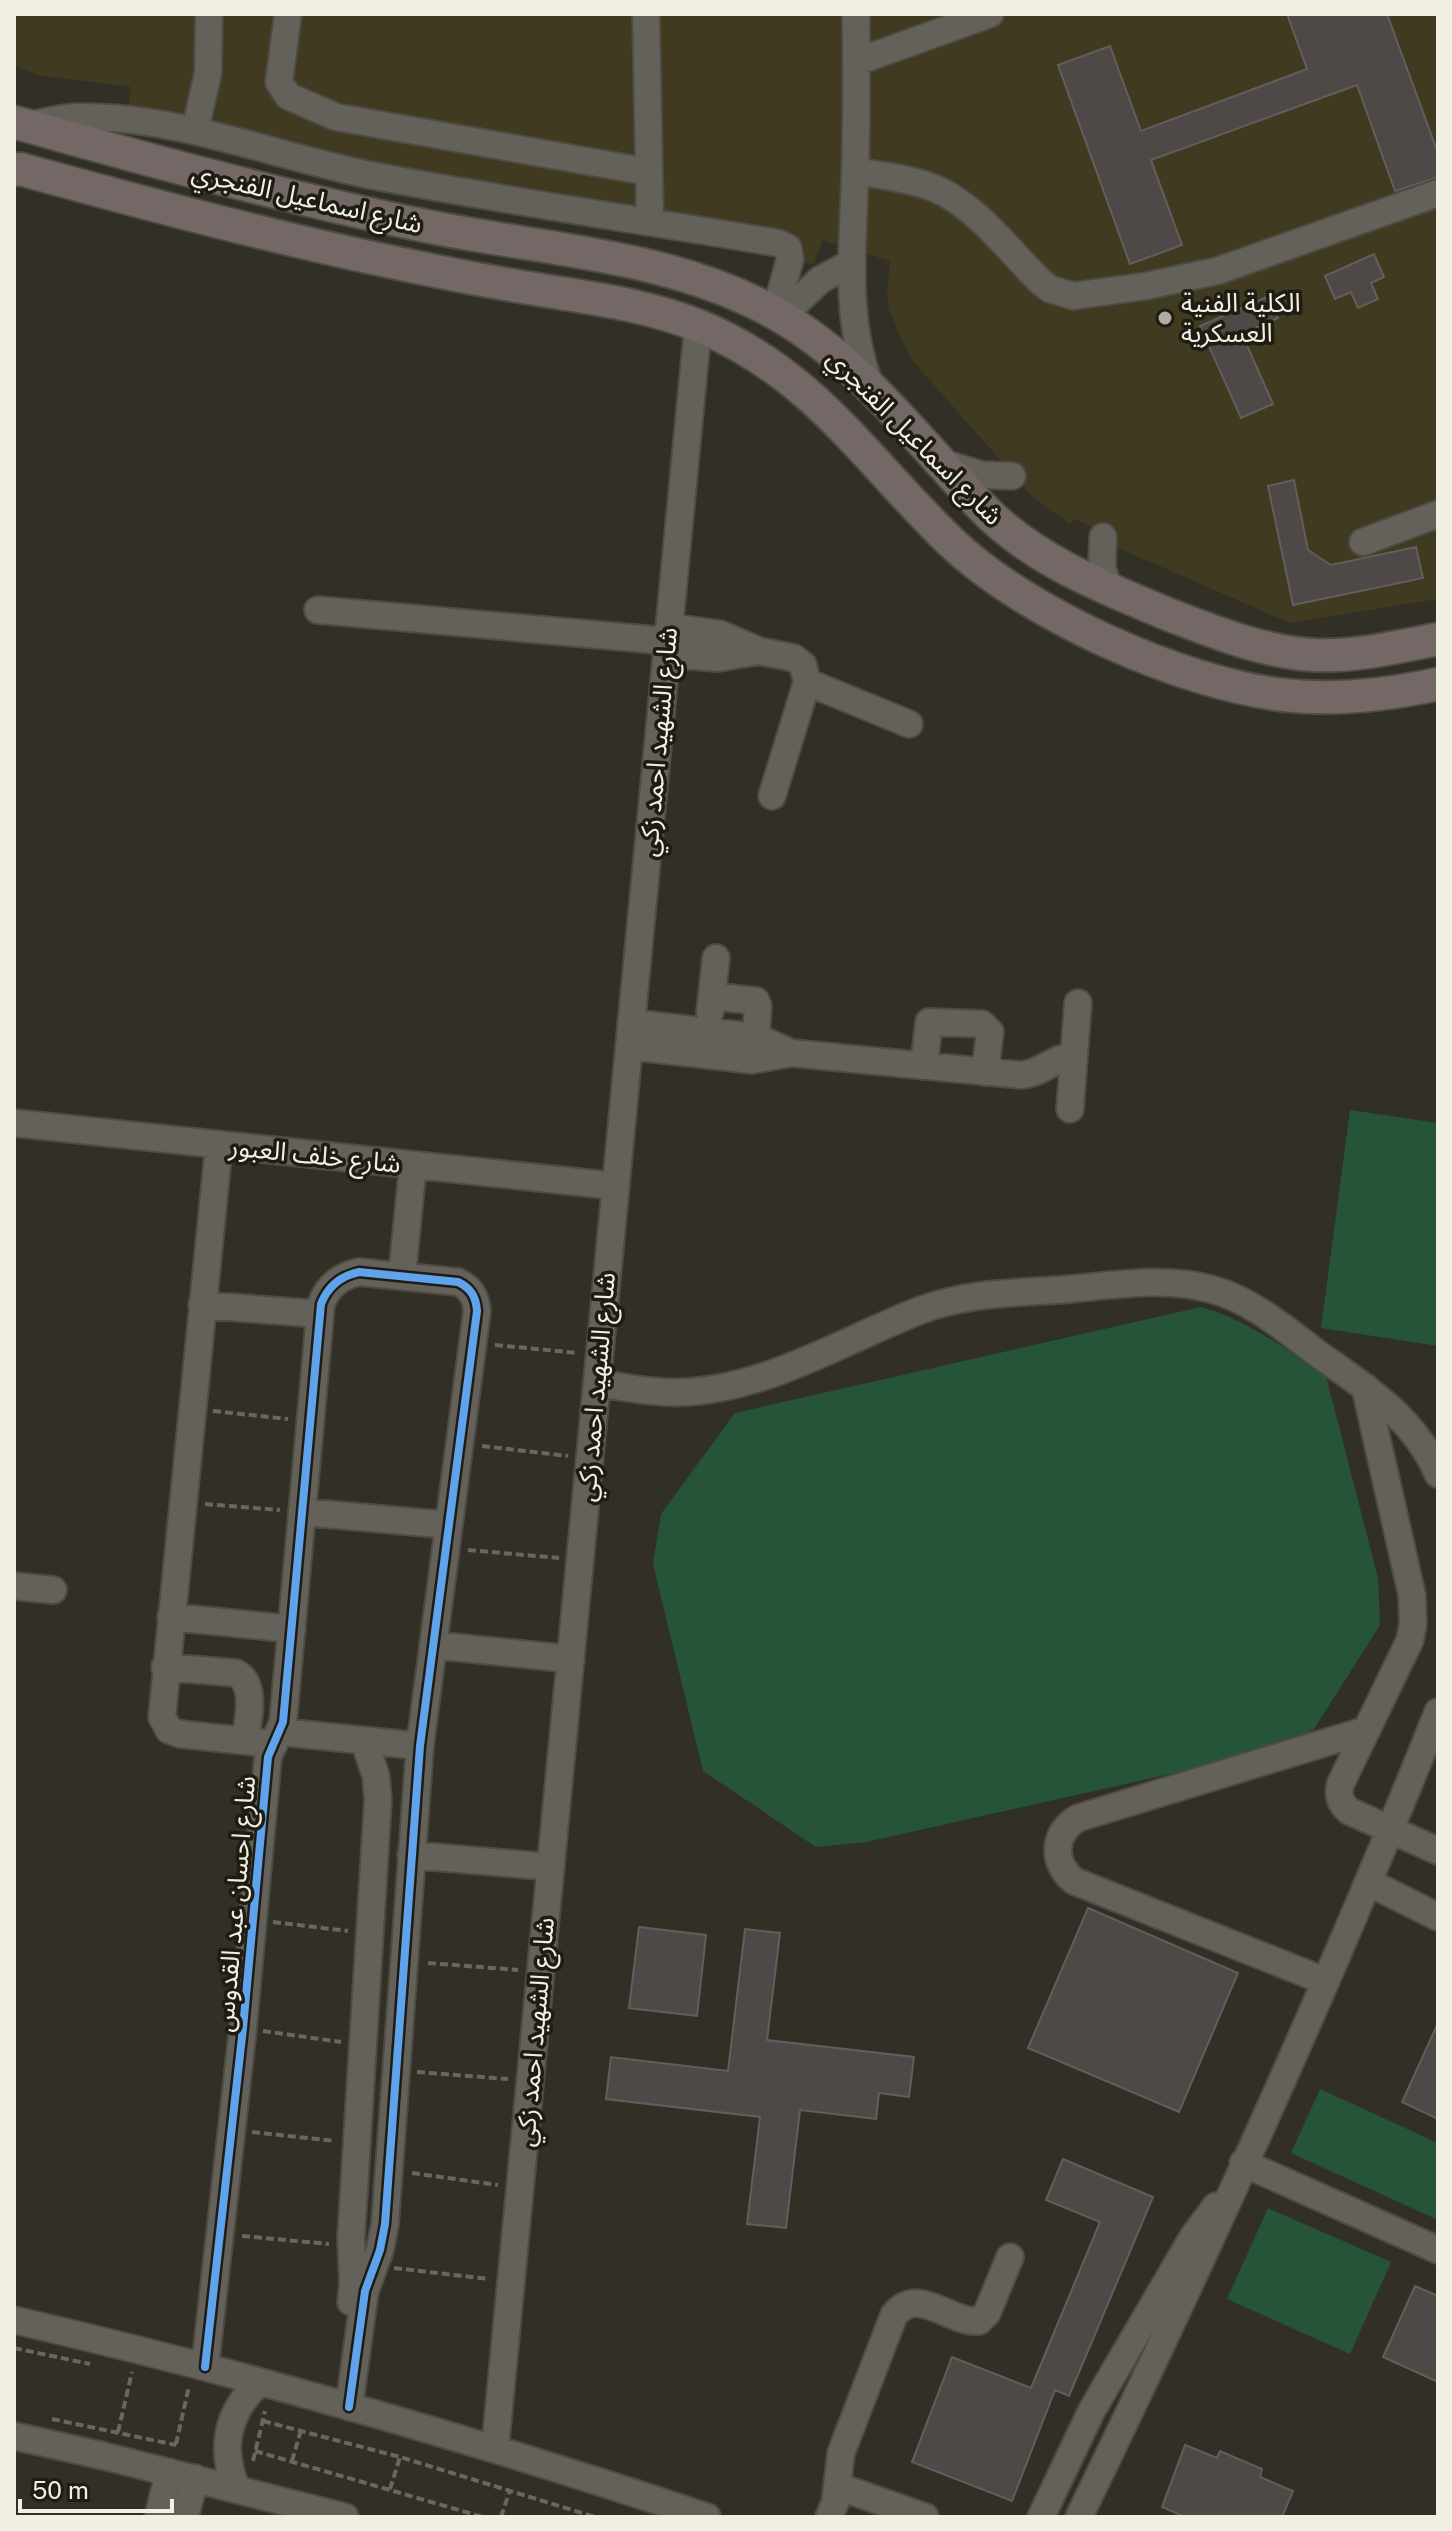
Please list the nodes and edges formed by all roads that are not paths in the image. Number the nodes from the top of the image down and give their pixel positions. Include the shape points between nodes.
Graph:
1 (209, 14) edge
2 (288, 14) edge
3 (646, 14) edge
4 (856, 14) edge
5 (990, 14) edge
6 (856, 62) junction
7 (20, 124) edge
8 (195, 131) junction
9 (16, 169) edge
10 (856, 171) junction
11 (649, 172) junction
12 (1438, 193) edge
13 (650, 221) junction
14 (851, 263) junction
15 (778, 315) junction
16 (698, 326) junction
17 (869, 383) junction
18 (943, 463) junction
19 (1012, 476) dead end
20 (1438, 514) edge
21 (1103, 537) dead end
22 (1363, 542) dead end
23 (1109, 590) junction
24 (318, 610) dead end
25 (1438, 639) edge
26 (668, 641) junction
27 (807, 682) junction
28 (1438, 684) edge
29 (909, 724) dead end
30 (772, 796) dead end
31 (716, 958) dead end
32 (712, 996) junction
33 (1078, 1003) dead end
34 (709, 1032) junction
35 (630, 1035) junction
36 (756, 1037) junction
37 (791, 1053) junction
38 (1074, 1056) junction
39 (924, 1066) junction
40 (985, 1072) junction
41 (1070, 1109) dead end
42 (14, 1123) edge
43 (219, 1145) junction
44 (413, 1165) junction
45 (616, 1186) junction
46 (402, 1276) junction
47 (202, 1305) junction
48 (320, 1314) junction
49 (598, 1383) junction
50 (1365, 1387) junction
51 (1438, 1474) edge
52 (302, 1512) junction
53 (447, 1536) junction
54 (14, 1586) edge
55 (53, 1590) dead end
56 (171, 1617) junction
57 (292, 1629) junction
58 (433, 1645) junction
59 (571, 1659) junction
60 (165, 1667) junction
61 (1438, 1712) edge
62 (1367, 1730) junction
63 (277, 1738) junction
64 (246, 1741) junction
65 (364, 1741) junction
66 (420, 1746) junction
67 (1391, 1830) junction
68 (1438, 1851) edge
69 (411, 1855) junction
70 (551, 1867) junction
71 (1370, 1883) junction
72 (1438, 1917) edge
73 (1325, 1981) junction
74 (1243, 2163) junction
75 (1230, 2193) junction
76 (1438, 2250) edge
77 (1010, 2257) dead end
78 (14, 2320) edge
79 (199, 2366) junction
80 (266, 2384) junction
81 (341, 2404) junction
82 (14, 2436) edge
83 (1073, 2446) junction
84 (495, 2449) junction
85 (1105, 2462) junction
86 (169, 2472) junction
87 (195, 2478) junction
88 (837, 2486) junction
89 (241, 2490) junction
90 (158, 2517) edge
91 (185, 2517) edge
92 (345, 2517) edge
93 (707, 2517) edge
94 (829, 2517) edge
95 (925, 2517) edge
96 (1041, 2517) edge
97 (1079, 2517) edge

1 - 8 street via 208,73
2 - 11 street via 279,82 288,96 336,117
3 - 11 street
4 - 6 street
5 - 6 street
6 - 10 street
7 - 8 street via 81,116
7 - 15 main road, شارع اسماعيل الفنجري via 321,204 669,270
8 - 13 street via 392,179
9 - 16 main road, شارع اسماعيل الفنجري via 297,241 623,304
10 - 12 street via 917,182 950,196 1041,282 1073,296 1243,264
10 - 14 street
11 - 13 street
13 - 15 street via 784,244 790,259
14 - 15 street via 820,280
14 - 17 street via 852,315
15 - 17 main road, شارع اسماعيل الفنجري
16 - 26 street, شارع الشهيد احمد زكي
16 - 28 main road, شارع اسماعيل الفنجري via 789,377 829,412 952,543 1015,591 1083,629 1189,673 1260,692 1334,698
17 - 18 main road, شارع اسماعيل الفنجري
18 - 19 street via 982,475
18 - 23 main road, شارع اسماعيل الفنجري via 1014,535
20 - 22 street
21 - 23 street via 1102,567
23 - 25 main road, شارع اسماعيل الفنجري via 1226,636 1291,653 1358,654
24 - 26 street
26 - 27 street via 720,634 799,661
26 - 35 street, شارع الشهيد احمد زكي
27 - 29 street
27 - 30 street
31 - 32 street
32 - 34 street
32 - 36 street via 756,1001
33 - 38 street
34 - 35 street
34 - 36 street
35 - 37 street via 752,1060
35 - 45 street, شارع الشهيد احمد زكي
36 - 37 street
37 - 39 street
38 - 40 street via 1027,1075
38 - 41 street
39 - 40 street
39 - 40 street via 929,1022 982,1024 990,1032
42 - 43 street, شارع خلف العبور
43 - 44 street, شارع خلف العبور
43 - 47 street
44 - 45 street, شارع خلف العبور
44 - 46 street
45 - 49 street, شارع الشهيد احمد زكي
46 - 48 street, شارع احسان عبد القدوس via 349,1274 325,1294
46 - 53 street, شارع احسان عبد القدوس via 464,1285 477,1304
47 - 48 street
47 - 56 street
48 - 52 street, شارع احسان عبد القدوس
49 - 50 street via 648,1391 710,1390 758,1378 924,1309 976,1296 1169,1284 1211,1289 1246,1302
49 - 59 street, شارع الشهيد احمد زكي
50 - 51 street via 1404,1420
50 - 62 street via 1414,1610 1410,1640
52 - 53 street
52 - 57 street, شارع احسان عبد القدوس
53 - 58 street
54 - 55 street
56 - 57 street
56 - 60 street
57 - 63 street, شارع احسان عبد القدوس
58 - 59 street
58 - 66 street
59 - 70 street, شارع الشهيد احمد زكي
60 - 64 street via 162,1717 169,1730
60 - 64 street via 242,1676 250,1690
61 - 67 street
62 - 67 street via 1340,1785 1340,1800 1349,1811
62 - 73 street via 1078,1818 1064,1830 1057,1848 1061,1867 1074,1881
63 - 64 street
63 - 65 street
63 - 79 street, شارع احسان عبد القدوس via 268,1757 233,2130
65 - 66 street
65 - 81 street via 378,1800 351,2246 353,2291
66 - 69 street
67 - 68 street
67 - 71 street
69 - 70 street
69 - 81 street via 384,2233 365,2291
70 - 84 street, شارع الشهيد احمد زكي
71 - 72 street
71 - 73 street
73 - 74 street
74 - 75 street
74 - 76 street
75 - 83 street via 1193,2237
75 - 85 street
77 - 88 street via 979,2321 916,2302 894,2315 841,2453
78 - 79 street
79 - 80 street
80 - 81 street
80 - 89 street via 242,2401 227,2437 228,2464
81 - 84 street
82 - 86 street
83 - 85 street
83 - 96 street
84 - 93 street
85 - 97 street
86 - 87 street
86 - 90 street
87 - 89 street
87 - 91 street
88 - 94 street
88 - 95 street
89 - 92 street

